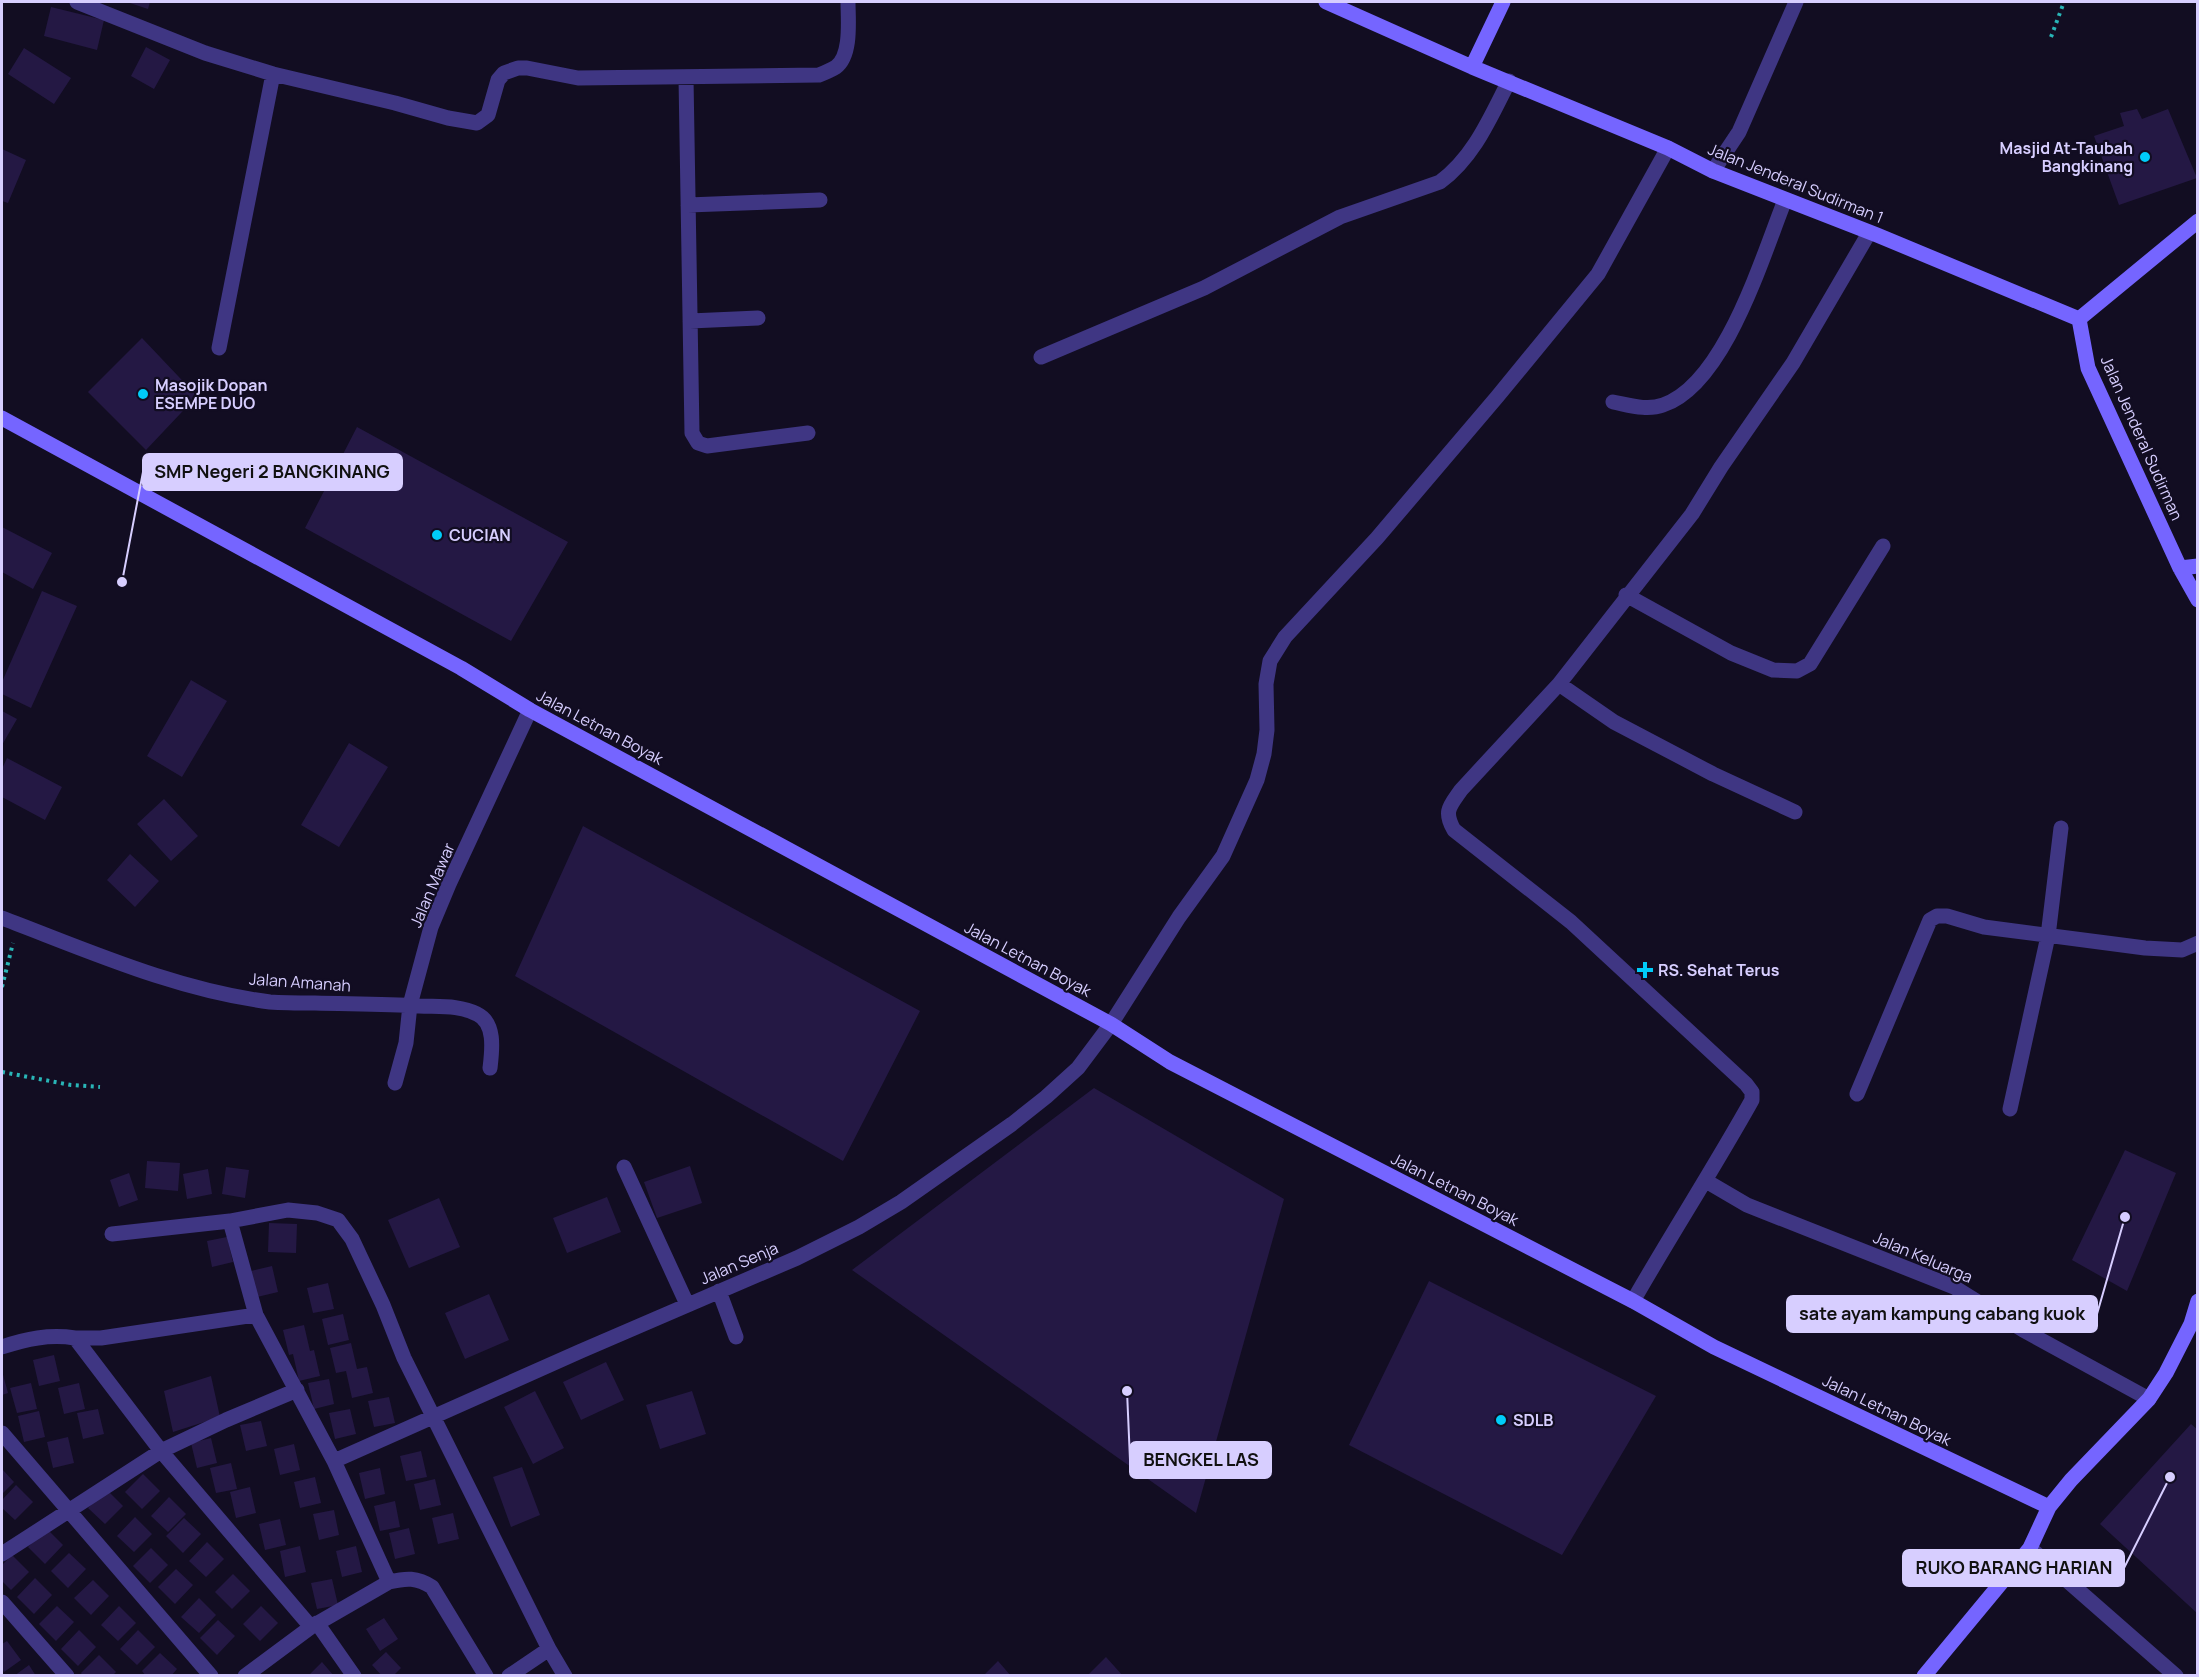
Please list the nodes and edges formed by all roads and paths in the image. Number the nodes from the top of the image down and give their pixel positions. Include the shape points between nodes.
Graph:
1 (77, 2) edge
2 (848, 2) edge
3 (1326, 2) edge
4 (1503, 2) edge
5 (1796, 2) edge
6 (2064, 2) edge
7 (2051, 37) dead end
8 (1472, 67) junction
9 (273, 74) junction
10 (686, 78) junction
11 (1509, 81) junction
12 (1668, 147) junction
13 (1713, 171) junction
14 (820, 200) dead end
15 (1785, 200) junction
16 (688, 205) junction
17 (2198, 221) edge
18 (1869, 232) junction
19 (758, 318) dead end
20 (2079, 319) junction
21 (690, 321) junction
22 (219, 348) dead end
23 (1041, 357) dead end
24 (1613, 402) dead end
25 (2, 418) edge
26 (808, 433) dead end
27 (1883, 546) dead end
28 (2198, 566) edge
29 (2180, 568) junction
30 (1626, 595) junction
31 (2198, 600) edge
32 (1559, 684) junction
33 (530, 710) junction
34 (1796, 812) dead end
35 (2061, 828) dead end
36 (2, 918) edge
37 (18, 924) junction
38 (2048, 936) junction
39 (2198, 944) edge
40 (2, 987) edge
41 (410, 1005) junction
42 (1111, 1024) junction
43 (490, 1068) dead end
44 (2, 1072) edge
45 (395, 1083) dead end
46 (100, 1087) dead end
47 (1857, 1094) dead end
48 (2010, 1109) dead end
49 (624, 1167) dead end
50 (1706, 1181) junction
51 (230, 1221) junction
52 (112, 1234) dead end
53 (718, 1291) junction
54 (1633, 1301) junction
55 (2198, 1301) edge
56 (687, 1305) junction
57 (256, 1315) junction
58 (736, 1337) dead end
59 (75, 1338) junction
60 (2, 1347) edge
61 (297, 1390) junction
62 (2150, 1399) junction
63 (435, 1417) junction
64 (2, 1433) edge
65 (161, 1451) junction
66 (334, 1461) junction
67 (2049, 1507) junction
68 (70, 1510) junction
69 (2030, 1548) junction
70 (2, 1554) edge
71 (389, 1582) junction
72 (2, 1602) edge
73 (314, 1625) junction
74 (549, 1649) junction
75 (67, 1676) edge
76 (211, 1676) edge
77 (245, 1676) edge
78 (354, 1676) edge
79 (486, 1676) edge
80 (509, 1676) edge
81 (565, 1676) edge
82 (1924, 1676) edge
83 (2176, 1676) edge

1 - 9 street via 204,53
2 - 10 street via 845,53 838,65 819,75
3 - 8 street, Jalan Jenderal Sudirman 1
4 - 8 street
5 - 13 street via 1739,132
6 - 7 path
8 - 11 street, Jalan Jenderal Sudirman 1
9 - 10 street via 477,123 488,115 498,80 510,69 527,68 578,78
9 - 22 street
10 - 16 street
11 - 12 street, Jalan Jenderal Sudirman 1
11 - 23 street via 1473,150 1440,182 1340,217 1204,288
12 - 13 street, Jalan Jenderal Sudirman 1
12 - 42 street, Jalan Senja via 1598,274 1384,530 1285,637 1270,661 1267,730 1259,771 1223,856
13 - 15 street, Jalan Jenderal Sudirman 1
14 - 16 street
15 - 18 street, Jalan Jenderal Sudirman 1
15 - 24 street via 1731,334 1704,375 1663,406 1647,408
16 - 21 street
17 - 20 street
18 - 20 street, Jalan Jenderal Sudirman 1
18 - 30 street via 1792,363 1692,514
19 - 21 street
20 - 29 street, Jalan Jenderal Sudirman via 2088,368
21 - 26 street via 692,434 698,442 707,446
25 - 33 street, Jalan Letnan Boyak via 461,668
27 - 30 street via 1810,664 1797,671 1773,670 1731,653
28 - 29 street
29 - 31 street, Jalan Jenderal Sudirman
30 - 32 street
32 - 34 street via 1614,723
32 - 50 street via 1461,790 1448,809 1448,820 1454,830 1571,922 1752,1092 1752,1100
33 - 41 street, Jalan Mawar via 448,884 431,927
33 - 42 street, Jalan Letnan Boyak
35 - 38 street
36 - 37 street, Jalan Amanah
37 - 40 path
37 - 41 street, Jalan Amanah via 168,980 231,995 272,1002
38 - 39 street via 2182,950
38 - 47 street via 1984,927 1947,916 1930,920
38 - 48 street
41 - 43 street, Jalan Amanah via 456,1007 481,1015 493,1041
41 - 45 street, Jalan Mawar via 406,1043
42 - 53 street, Jalan Senja via 1078,1068 1046,1097 901,1202 798,1258
42 - 54 street, Jalan Letnan Boyak via 1170,1062
44 - 46 path via 70,1086
49 - 56 street
50 - 54 street
50 - 62 street, Jalan Keluarga via 1747,1205 1954,1287 2023,1330
51 - 52 street
51 - 57 street
51 - 63 street via 288,1210 338,1220 352,1239 404,1358
53 - 56 street, Jalan Senja
53 - 58 street
54 - 67 street, Jalan Letnan Boyak via 1714,1347
55 - 62 street via 2191,1324
56 - 63 street, Jalan Senja
57 - 59 street via 101,1338
57 - 61 street
59 - 60 street via 30,1338
59 - 65 street
61 - 65 street
61 - 66 street
62 - 67 street
63 - 66 street, Jalan Senja
63 - 74 street
64 - 68 street
65 - 68 street
65 - 73 street
66 - 71 street
67 - 69 street
68 - 70 street
68 - 76 street
69 - 82 street
69 - 83 street
71 - 73 street
71 - 79 street via 407,1578 422,1580 432,1587
72 - 75 street
73 - 77 street
73 - 78 street
74 - 80 street
74 - 81 street

